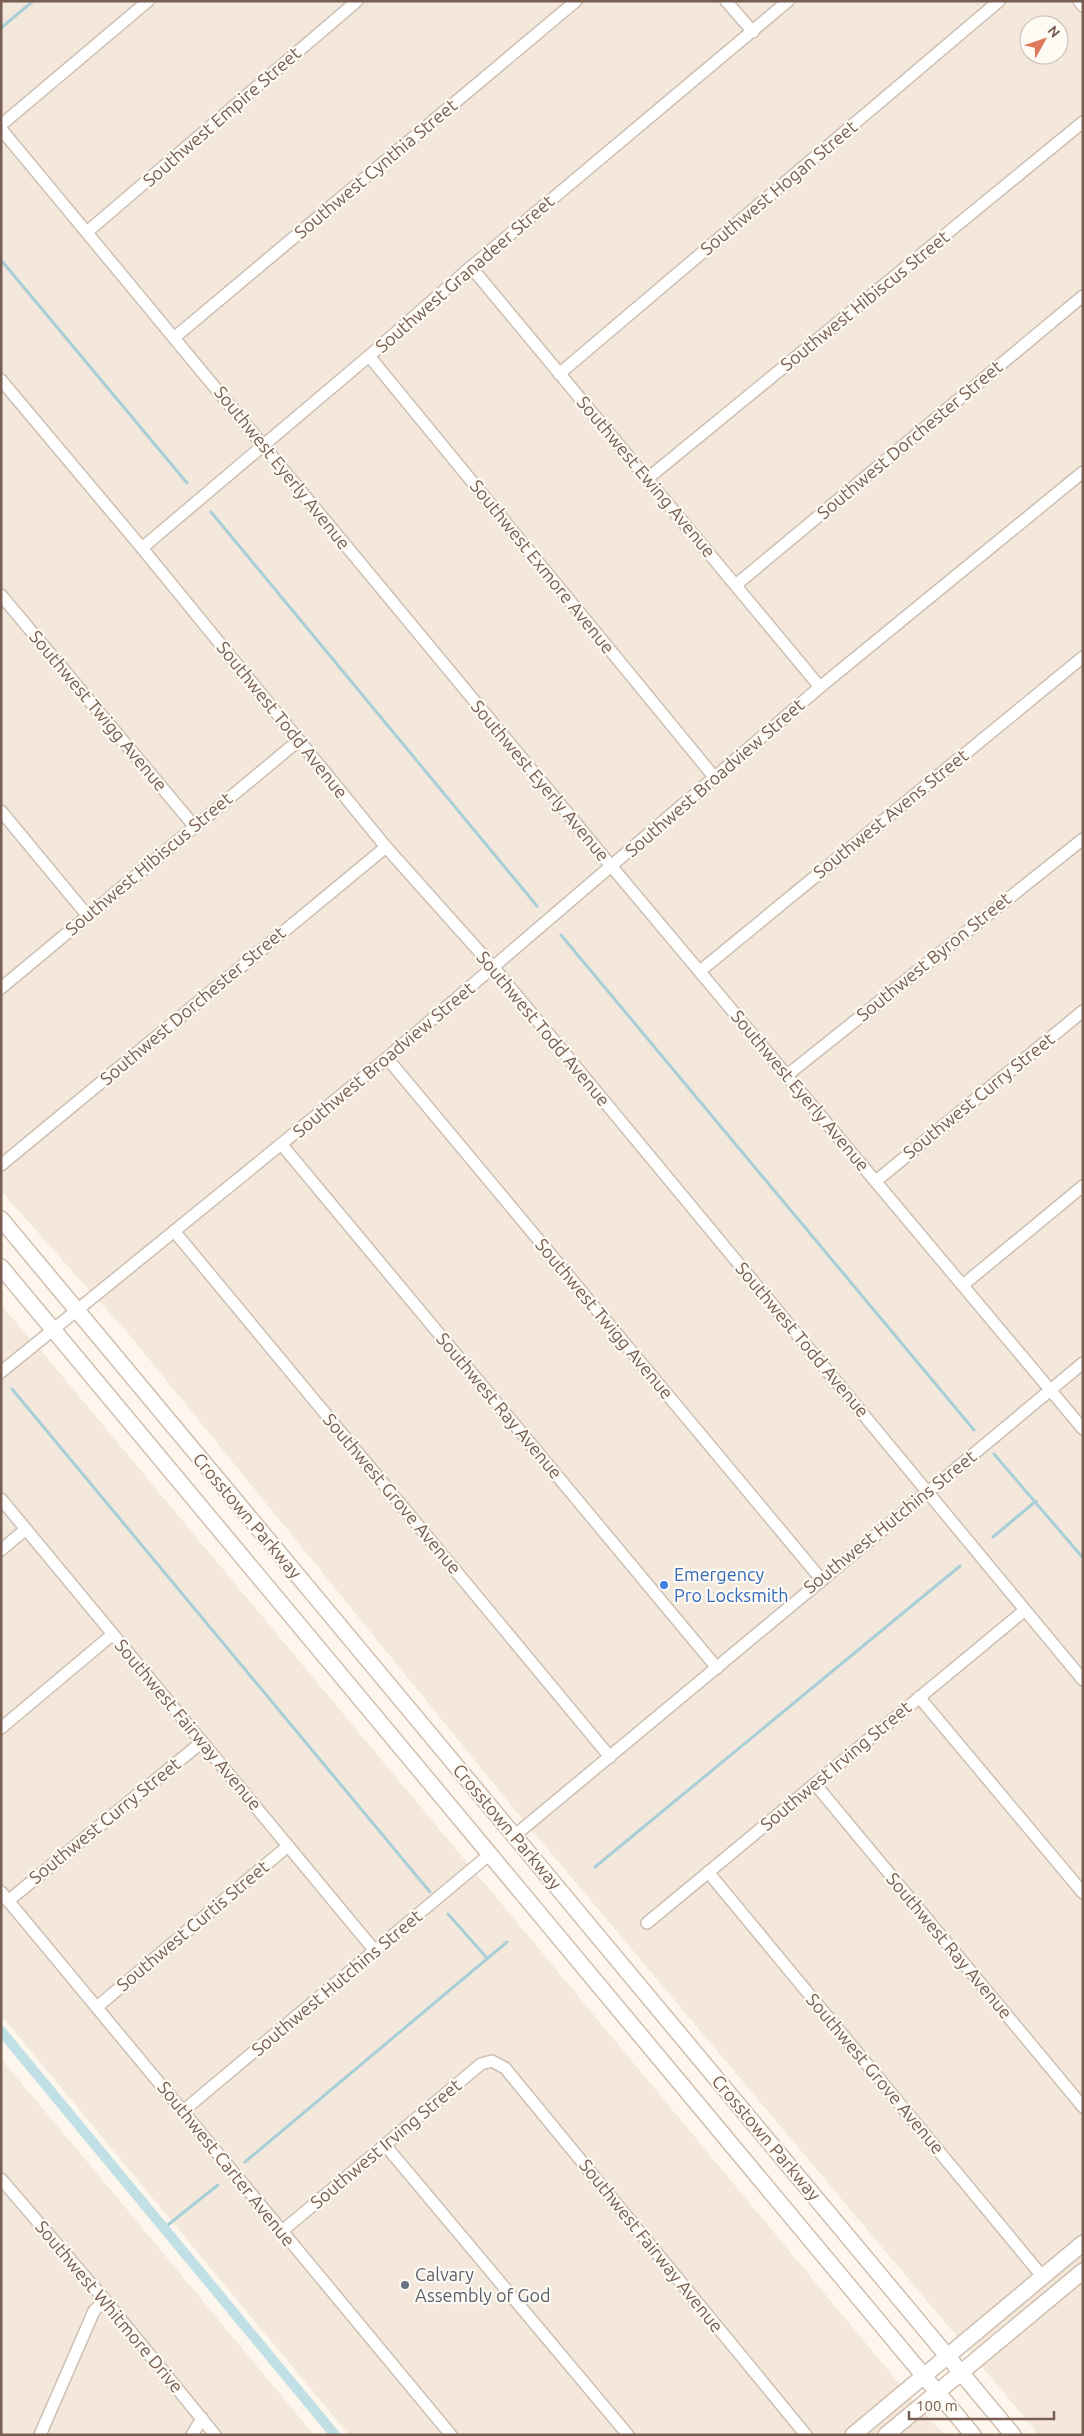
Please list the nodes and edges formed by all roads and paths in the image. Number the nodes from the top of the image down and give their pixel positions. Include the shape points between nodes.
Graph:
1 (148, 1) edge
2 (357, 1) edge
3 (576, 1) edge
4 (726, 1) edge
5 (788, 1) edge
6 (999, 1) edge
7 (1079, 1) edge
8 (1083, 6) edge
9 (753, 32) junction
10 (1083, 122) edge
11 (1, 125) edge
12 (1, 129) edge
13 (87, 232) junction
14 (471, 267) junction
15 (1083, 296) edge
16 (175, 337) junction
17 (370, 356) junction
18 (559, 374) junction
19 (1, 380) edge
20 (262, 445) junction
21 (1083, 472) edge
22 (647, 480) junction
23 (142, 548) junction
24 (737, 584) junction
25 (1, 595) edge
26 (1083, 657) edge
27 (820, 687) junction
28 (298, 741) junction
29 (715, 778) junction
30 (1, 810) edge
31 (195, 826) junction
32 (1083, 839) edge
33 (386, 848) junction
34 (612, 867) junction
35 (87, 915) junction
36 (494, 968) junction
37 (700, 971) junction
38 (1, 988) edge
39 (1083, 1011) edge
40 (387, 1058) junction
41 (786, 1076) junction
42 (282, 1145) junction
43 (1, 1165) edge
44 (876, 1181) junction
45 (1083, 1186) edge
46 (1, 1218) edge
47 (174, 1232) junction
48 (1, 1267) edge
49 (963, 1286) junction
50 (76, 1310) junction
51 (53, 1328) junction
52 (1083, 1363) edge
53 (1, 1372) edge
54 (1051, 1390) junction
55 (1083, 1429) edge
56 (928, 1492) junction
57 (1, 1499) edge
58 (26, 1529) junction
59 (1, 1550) edge
60 (821, 1579) junction
61 (1025, 1610) junction
62 (113, 1634) junction
63 (717, 1668) junction
64 (1083, 1680) edge
65 (919, 1697) junction
66 (1, 1728) edge
67 (202, 1742) junction
68 (610, 1757) junction
69 (814, 1784) junction
70 (514, 1836) junction
71 (288, 1846) junction
72 (490, 1854) junction
73 (708, 1872) junction
74 (1083, 1893) edge
75 (5, 1896) edge
76 (647, 1923) dead end
77 (375, 1950) junction
78 (97, 2007) junction
79 (492, 2061) joint
80 (1083, 2107) edge
81 (183, 2112) junction
82 (385, 2145) junction
83 (2, 2181) edge
84 (282, 2232) junction
85 (1083, 2243) edge
86 (1083, 2271) edge
87 (1042, 2276) junction
88 (105, 2300) junction
89 (947, 2356) junction
90 (960, 2372) junction
91 (924, 2375) junction
92 (937, 2392) junction
93 (202, 2418) junction
94 (40, 2435) edge
95 (192, 2435) edge
96 (215, 2435) edge
97 (450, 2435) edge
98 (628, 2435) edge
99 (806, 2435) edge
100 (853, 2435) edge
101 (886, 2435) edge
102 (973, 2435) edge
103 (1012, 2435) edge

1 - 11 street
2 - 13 street, Southwest Empire Street
3 - 16 street, Southwest Cynthia Street
4 - 9 street
5 - 9 street, Southwest Granadeer Street
6 - 18 street, Southwest Hogan Street
7 - 8 street
9 - 14 street, Southwest Granadeer Street
10 - 22 street, Southwest Hibiscus Street
12 - 13 street, Southwest Eyerly Avenue
13 - 16 street, Southwest Eyerly Avenue
14 - 17 street, Southwest Granadeer Street
14 - 18 street, Southwest Ewing Avenue
15 - 24 street, Southwest Dorchester Street
16 - 20 street, Southwest Eyerly Avenue
17 - 20 street, Southwest Granadeer Street
17 - 29 street, Southwest Exmore Avenue
18 - 22 street, Southwest Ewing Avenue
19 - 23 street, Southwest Todd Avenue
20 - 23 street, Southwest Granadeer Street
20 - 34 street, Southwest Eyerly Avenue
21 - 27 street, Southwest Broadview Street
22 - 24 street, Southwest Ewing Avenue
23 - 28 street, Southwest Todd Avenue
24 - 27 street, Southwest Ewing Avenue
25 - 31 street, Southwest Twigg Avenue
26 - 37 street, Southwest Avens Street
27 - 29 street, Southwest Broadview Street
28 - 31 street, Southwest Hibiscus Street
28 - 33 street, Southwest Todd Avenue
29 - 34 street, Southwest Broadview Street
30 - 35 street
31 - 35 street, Southwest Hibiscus Street
32 - 41 street, Southwest Byron Street
33 - 36 street, Southwest Todd Avenue
33 - 43 street, Southwest Dorchester Street
34 - 36 street, Southwest Broadview Street
34 - 37 street, Southwest Eyerly Avenue
35 - 38 street, Southwest Hibiscus Street
36 - 40 street, Southwest Broadview Street
36 - 56 street, Southwest Todd Avenue
37 - 41 street, Southwest Eyerly Avenue
39 - 44 street, Southwest Curry Street
40 - 42 street, Southwest Broadview Street
40 - 60 street, Southwest Twigg Avenue
41 - 44 street, Southwest Eyerly Avenue
42 - 47 street, Southwest Broadview Street
42 - 63 street, Southwest Ray Avenue
44 - 49 street, Southwest Eyerly Avenue
45 - 49 street
46 - 50 main road, Crosstown Parkway
47 - 50 street, Southwest Broadview Street
47 - 68 street, Southwest Grove Avenue
48 - 51 main road, Crosstown Parkway
49 - 54 street, Southwest Eyerly Avenue
50 - 51 street, Southwest Broadview Street
50 - 70 main road, Crosstown Parkway
51 - 53 street, Southwest Broadview Street
51 - 72 main road, Crosstown Parkway
52 - 54 street, Southwest Hutchins Street
54 - 55 street, Southwest Eyerly Avenue
54 - 56 street, Southwest Hutchins Street
56 - 60 street, Southwest Hutchins Street
56 - 61 street, Southwest Todd Avenue
57 - 58 street, Southwest Fairway Avenue
58 - 59 street
58 - 62 street, Southwest Fairway Avenue
60 - 63 street, Southwest Hutchins Street
61 - 64 street, Southwest Todd Avenue
61 - 65 street, Southwest Irving Street
62 - 66 street
62 - 67 street, Southwest Fairway Avenue
63 - 68 street, Southwest Hutchins Street
65 - 69 street, Southwest Irving Street
65 - 74 street
67 - 71 street, Southwest Fairway Avenue
67 - 75 street, Southwest Curry Street
68 - 70 street, Southwest Hutchins Street
69 - 73 street, Southwest Irving Street
69 - 80 street, Southwest Ray Avenue
70 - 89 main road, Crosstown Parkway
71 - 77 street, Southwest Fairway Avenue
71 - 78 street, Southwest Curtis Street
72 - 77 street, Southwest Hutchins Street
72 - 91 main road, Crosstown Parkway
73 - 76 street, Southwest Irving Street
73 - 87 street, Southwest Grove Avenue
75 - 78 street, Southwest Carter Avenue
77 - 81 street, Southwest Hutchins Street
78 - 81 street, Southwest Carter Avenue
79 - 82 street, Southwest Irving Street via 481,2064
79 - 99 street, Southwest Fairway Avenue via 505,2068
81 - 84 street, Southwest Carter Avenue
82 - 84 street, Southwest Irving Street
82 - 98 street
83 - 88 street, Southwest Whitmore Drive
84 - 97 street, Southwest Carter Avenue
85 - 87 main road
86 - 90 main road
87 - 89 main road
88 - 93 street, Southwest Whitmore Drive
88 - 94 street via 94,2311
89 - 90 main road, Crosstown Parkway
89 - 91 main road
90 - 92 main road
90 - 103 main road, Crosstown Parkway
91 - 92 main road, Crosstown Parkway
91 - 100 main road
92 - 101 main road
92 - 102 main road, Crosstown Parkway
93 - 95 street
93 - 96 street, Southwest Whitmore Drive

